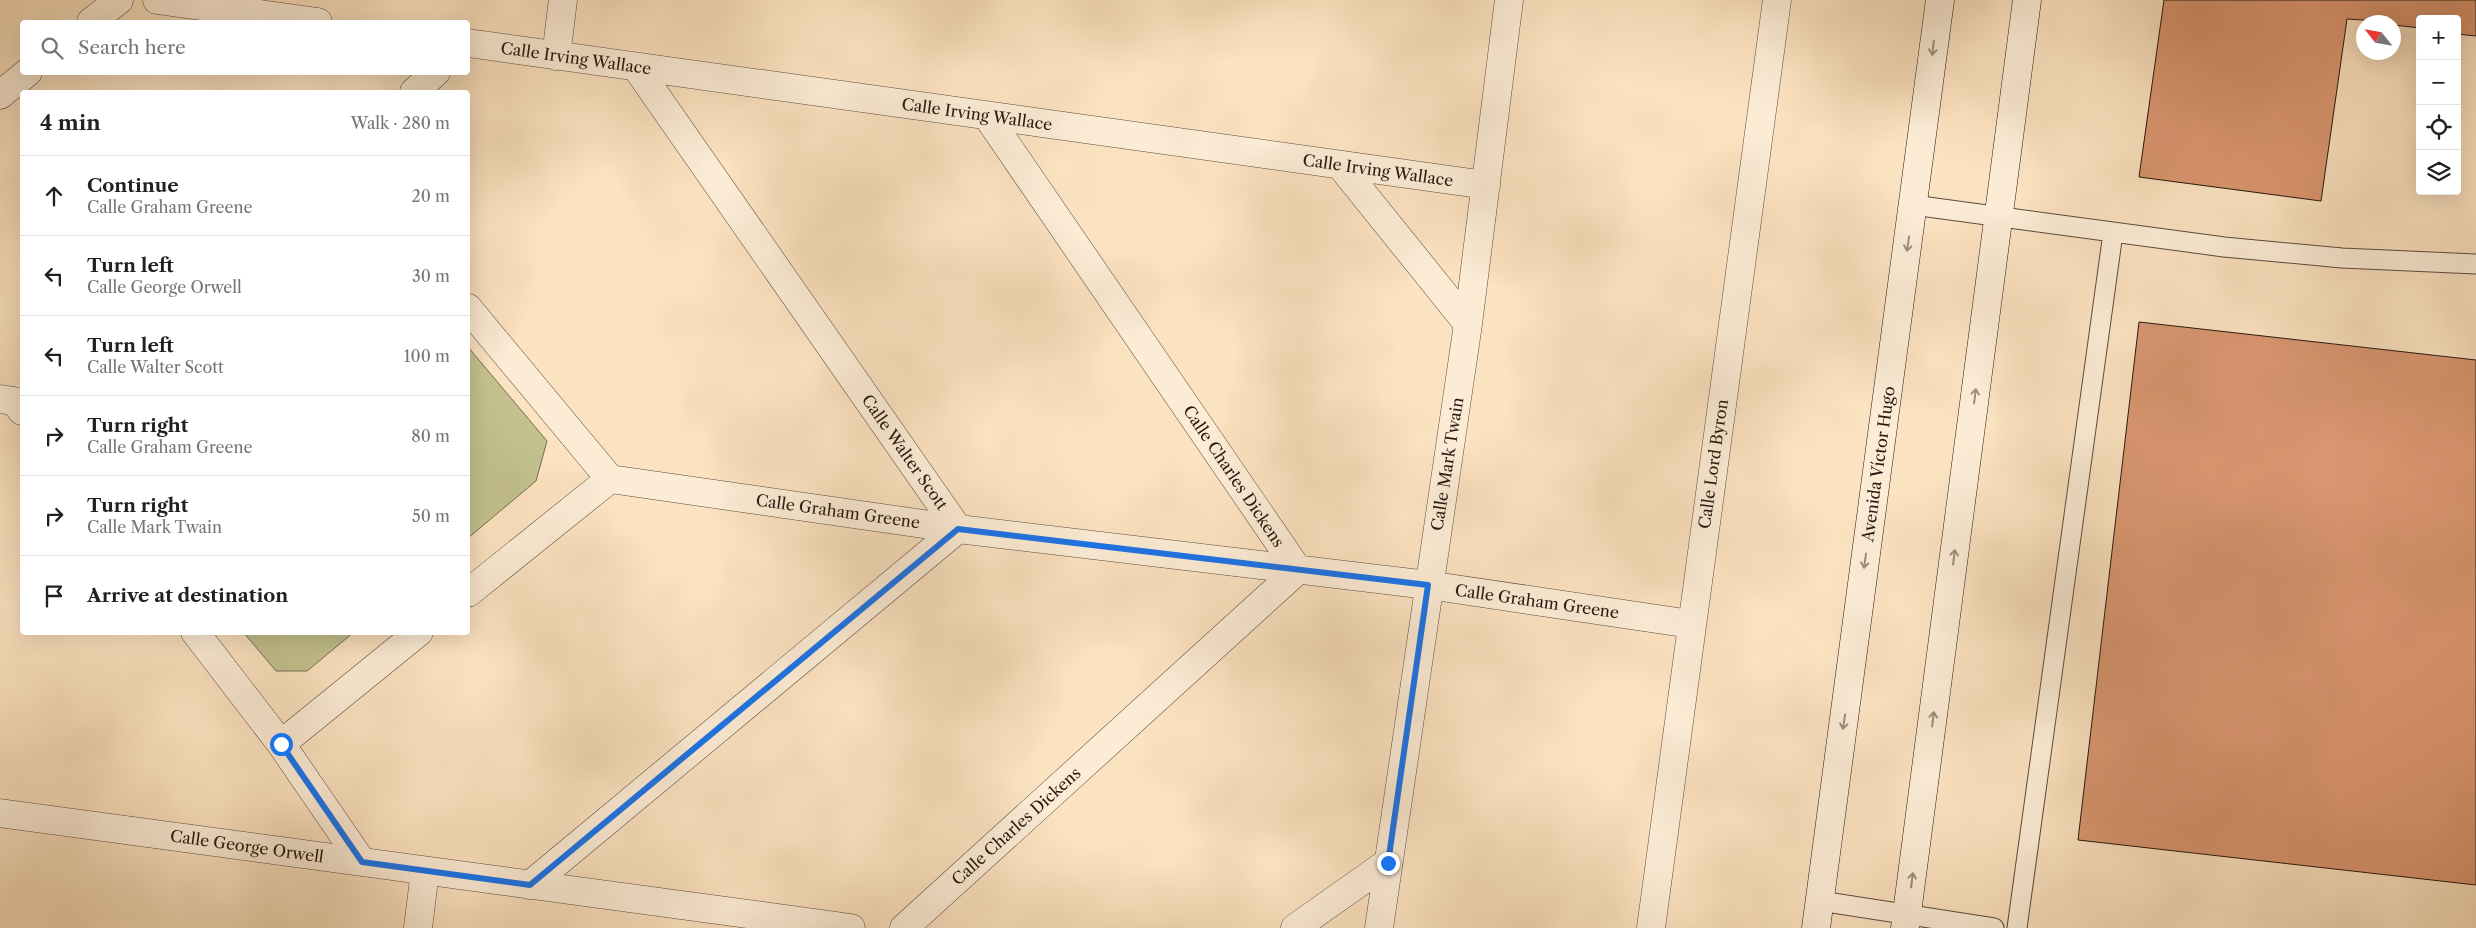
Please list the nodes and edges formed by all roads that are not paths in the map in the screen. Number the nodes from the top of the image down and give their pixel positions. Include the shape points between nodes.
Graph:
1 (119, 0) edge
2 (157, 0) edge
3 (563, 0) edge
4 (1509, 0) edge
5 (1776, 0) edge
6 (1940, 0) edge
7 (2027, 0) edge
8 (94, 20) edge
9 (303, 20) edge
10 (470, 44) edge
11 (556, 56) junction
12 (636, 67) junction
13 (24, 75) edge
14 (433, 75) edge
15 (416, 90) edge
16 (0, 95) edge
17 (987, 116) junction
18 (1340, 165) junction
19 (1486, 185) junction
20 (1913, 205) junction
21 (1998, 218) junction
22 (2113, 233) junction
23 (2476, 264) edge
24 (470, 310) edge
25 (1468, 324) junction
26 (610, 479) junction
27 (958, 529) junction
28 (1298, 570) junction
29 (1428, 585) junction
30 (470, 591) edge
31 (1690, 624) junction
32 (196, 635) edge
33 (415, 635) edge
34 (281, 744) junction
35 (2, 810) edge
36 (362, 862) junction
37 (1388, 863) junction
38 (425, 871) junction
39 (530, 885) junction
40 (1820, 901) junction
41 (1906, 921) edge
42 (418, 928) edge
43 (851, 928) edge
44 (904, 928) edge
45 (1295, 928) edge
46 (1379, 928) edge
47 (1651, 928) edge
48 (1816, 928) edge
49 (1994, 928) edge
50 (2017, 928) edge

1 - 8 street
2 - 9 street
3 - 11 street
4 - 19 street, Calle Mark Twain
5 - 31 street, Calle Lord Byron
6 -> 20 street, Avenida Víctor Hugo
7 - 21 street
10 - 11 street, Calle Irving Wallace
11 - 12 street, Calle Irving Wallace
12 - 17 street, Calle Irving Wallace
12 - 27 street, Calle Walter Scott
13 - 16 street
14 - 15 street
17 - 18 street, Calle Irving Wallace
17 - 28 street, Calle Charles Dickens
18 - 19 street, Calle Irving Wallace
18 - 25 street
19 - 25 street, Calle Mark Twain
20 - 21 lane
20 -> 40 street, Avenida Víctor Hugo
21 - 22 lane
41 -> 21 street
22 - 23 lane via 2342,258
22 - 50 lane
24 - 26 street
25 - 29 street, Calle Mark Twain
26 - 27 street, Calle Graham Greene
26 - 30 street
27 - 28 street, Calle Graham Greene
27 - 39 street
28 - 29 street, Calle Graham Greene
28 - 44 street, Calle Charles Dickens
29 - 31 street, Calle Graham Greene
29 - 37 street, Calle Mark Twain
31 - 47 street, Calle Lord Byron
32 - 34 street
33 - 34 street
34 - 36 street
35 - 36 street, Calle George Orwell
36 - 38 street, Calle George Orwell
37 - 45 street
37 - 46 street, Calle Mark Twain
38 - 39 street, Calle George Orwell
38 - 42 street
39 - 43 street, Calle George Orwell
40 - 41 lane
40 - 48 street, Avenida Víctor Hugo
41 - 49 lane

